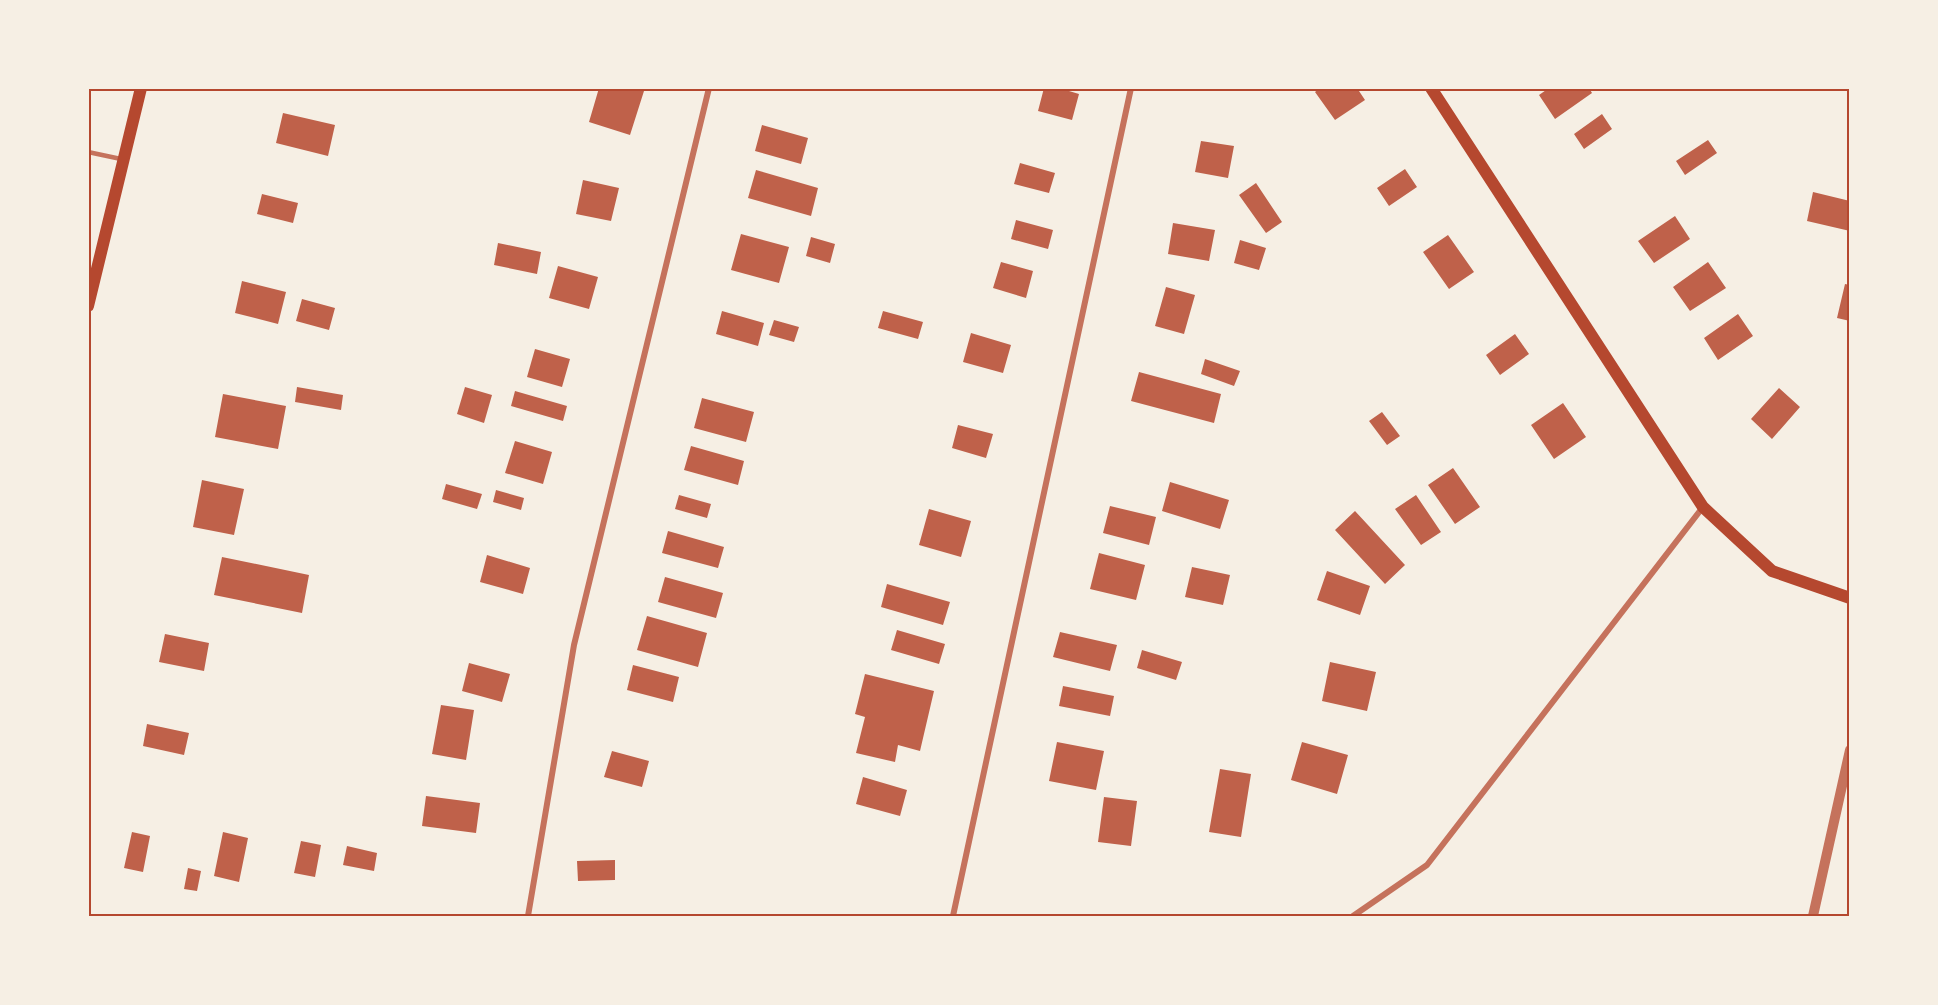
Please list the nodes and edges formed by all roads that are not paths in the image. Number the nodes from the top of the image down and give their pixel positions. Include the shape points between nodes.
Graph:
1 (141, 88) edge
2 (709, 88) edge
3 (1131, 88) edge
4 (1431, 88) edge
5 (88, 152) edge
6 (125, 160) junction
7 (89, 299) edge
8 (1703, 507) junction
9 (1850, 598) edge
10 (1850, 750) edge
11 (528, 916) edge
12 (953, 916) edge
13 (1353, 916) edge
14 (1813, 916) edge

1 - 6 main road
2 - 11 street via 574,645
3 - 12 street
4 - 8 main road
5 - 6 lane
6 - 7 main road
8 - 9 main road via 1772,571
8 - 13 street via 1427,865
10 - 14 street

